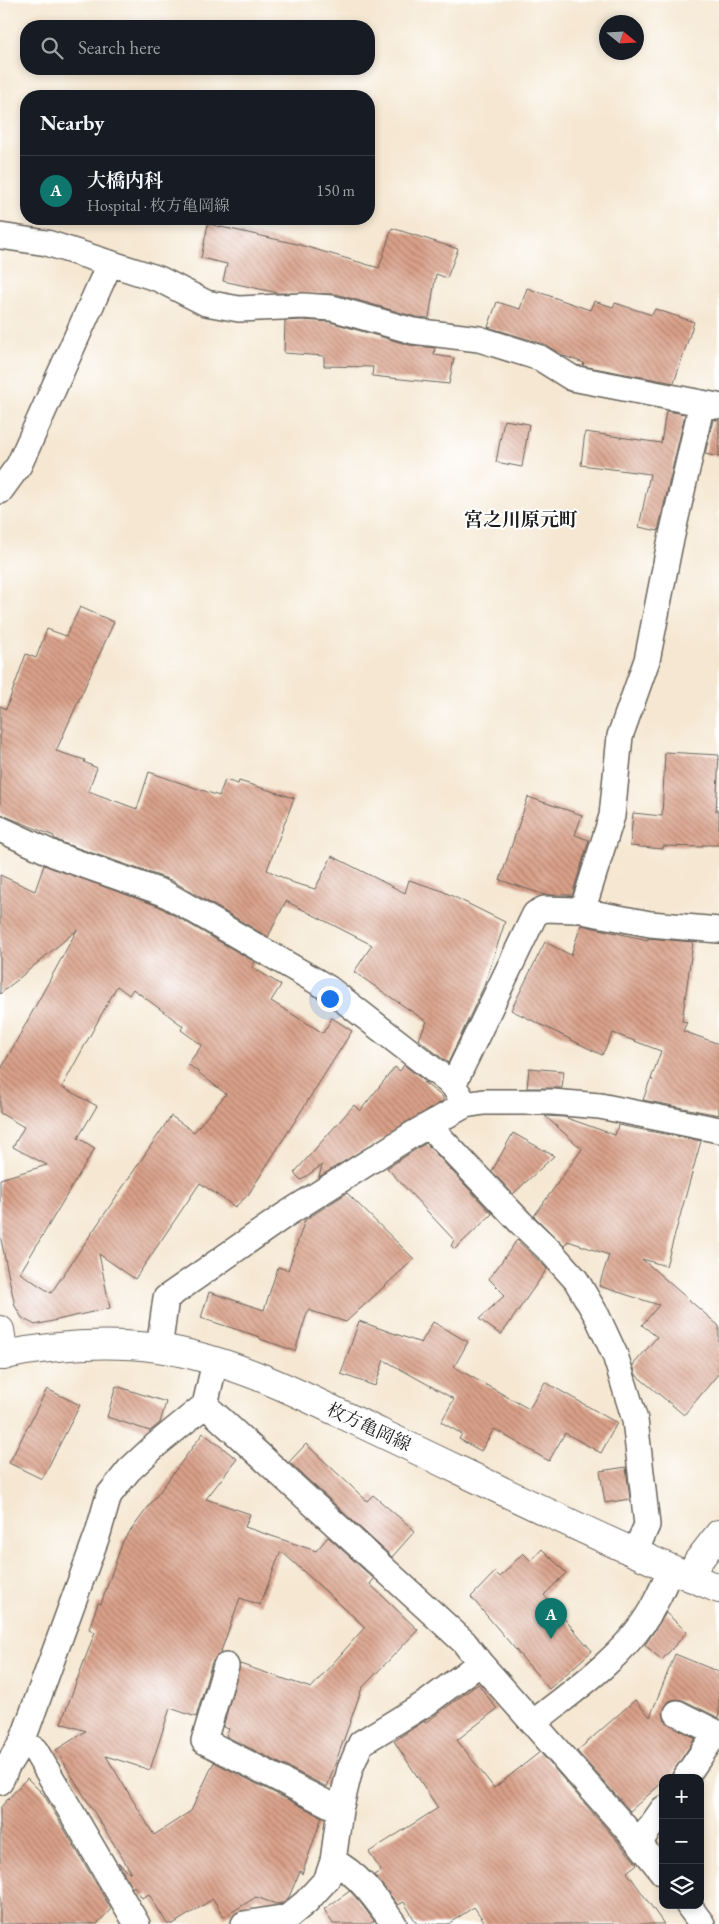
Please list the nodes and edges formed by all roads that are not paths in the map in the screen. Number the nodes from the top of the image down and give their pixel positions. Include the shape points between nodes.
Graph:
1 (0, 236) edge
2 (110, 263) junction
3 (711, 404) edge
4 (0, 491) edge
5 (0, 829) edge
6 (582, 908) junction
7 (719, 930) edge
8 (459, 1095) junction
9 (428, 1126) junction
10 (719, 1130) edge
11 (1, 1347) edge
12 (159, 1349) junction
13 (215, 1362) junction
14 (205, 1406) junction
15 (719, 1534) edge
16 (635, 1552) junction
17 (681, 1573) junction
18 (719, 1589) edge
19 (480, 1663) junction
20 (226, 1666) dead end
21 (677, 1713) dead end
22 (533, 1723) junction
23 (718, 1734) edge
24 (22, 1742) junction
25 (688, 1774) edge
26 (0, 1782) edge
27 (340, 1810) junction
28 (659, 1815) edge
29 (639, 1843) junction
30 (333, 1861) junction
31 (659, 1869) edge
32 (691, 1909) edge
33 (137, 1924) edge
34 (244, 1924) edge
35 (394, 1924) edge
36 (702, 1924) edge

1 - 2 street via 47,243
2 - 3 street via 159,279 206,303 239,309 332,308 413,331 479,339 540,358 572,378
2 - 4 street via 18,466
3 - 6 street via 669,548 647,660 620,736 612,816
5 - 8 street via 58,856 164,893 328,988
6 - 7 street via 587,912 650,924
6 - 8 street via 544,909 536,914
8 - 9 street
8 - 10 street via 484,1102 600,1106
9 - 12 street via 285,1215 166,1298
9 - 16 street via 576,1280 597,1316 626,1387 638,1438 648,1525
11 - 12 main road, 枚方亀岡線 via 119,1344
12 - 13 main road, 枚方亀岡線
13 - 14 street
13 - 16 main road, 枚方亀岡線 via 262,1377
14 - 19 street via 464,1642
14 - 24 street via 129,1470 109,1495
15 - 17 main road via 698,1561
16 - 17 main road, 枚方亀岡線
17 - 18 main road, 枚方亀岡線
17 - 22 street via 623,1646 592,1676
19 - 22 street
19 - 27 street via 428,1702 361,1743 350,1769
20 - 27 street via 204,1741
21 - 23 street
22 - 29 street
23 - 25 street
24 - 26 street
24 - 33 street via 35,1750
27 - 30 street
28 - 29 street
29 - 31 street
30 - 34 street via 327,1879 288,1917
30 - 35 street via 347,1868 371,1892
32 - 36 street

